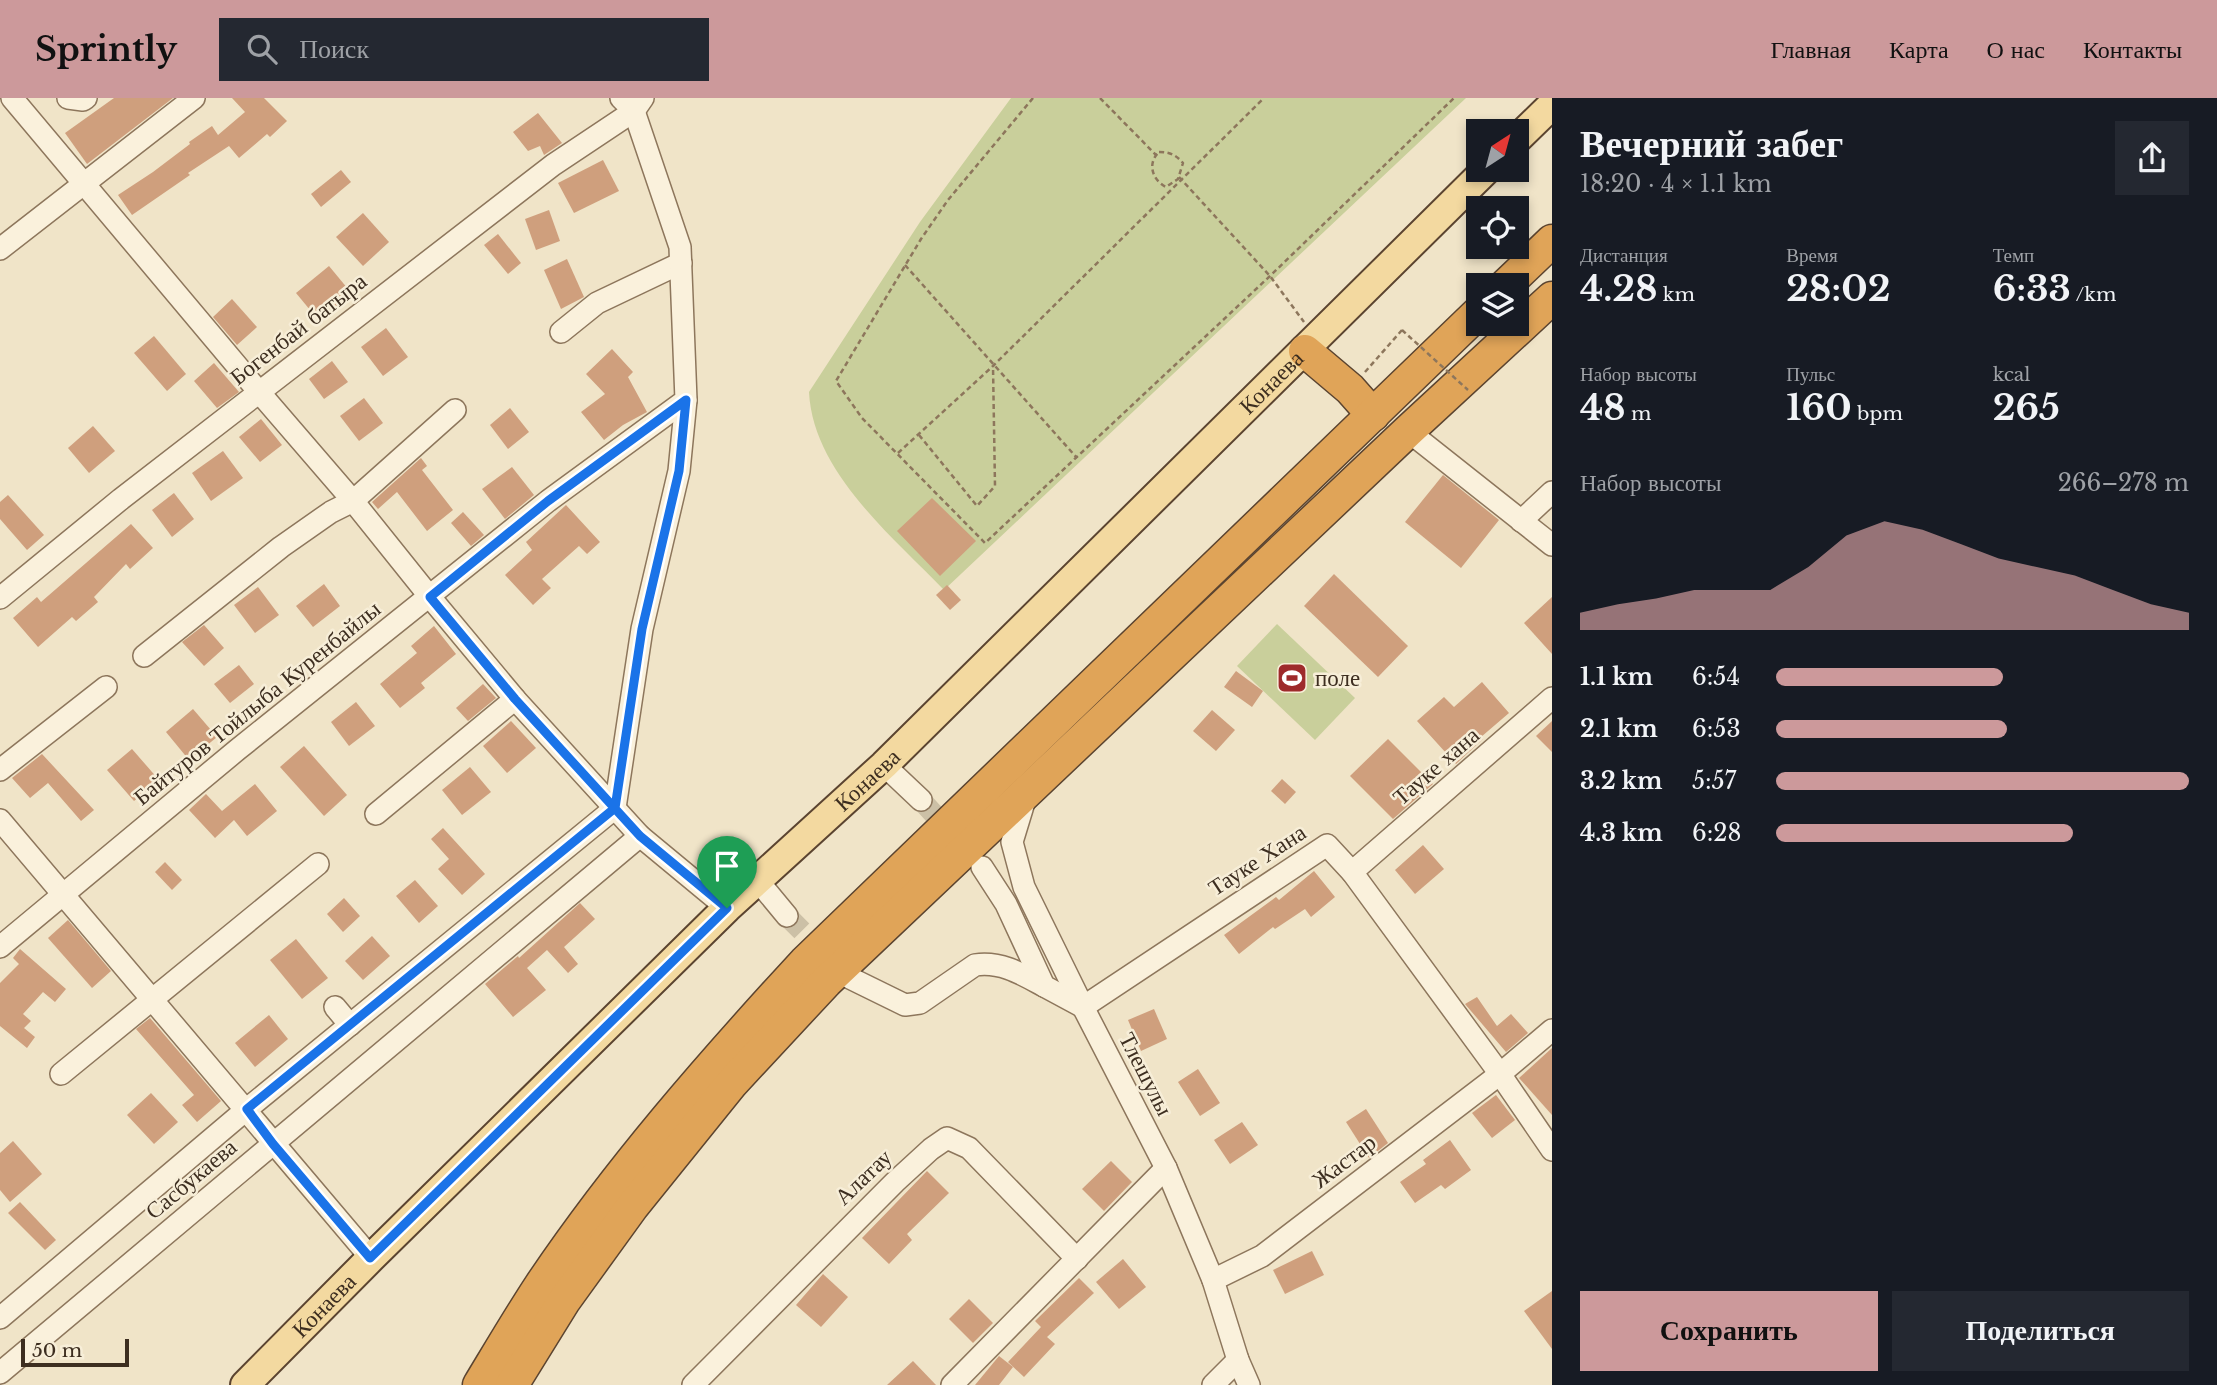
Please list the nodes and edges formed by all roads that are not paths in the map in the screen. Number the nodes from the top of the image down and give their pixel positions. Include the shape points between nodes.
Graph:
1 (11, 98) edge
2 (68, 98) edge
3 (86, 98) edge
4 (194, 98) edge
5 (0, 101) edge
6 (633, 102) edge
7 (172, 105) edge
8 (1552, 105) edge
9 (1530, 126) edge
10 (1474, 182) edge
11 (83, 184) junction
12 (1552, 241) edge
13 (0, 249) edge
14 (681, 263) junction
15 (1519, 273) edge
16 (1552, 298) edge
17 (1466, 325) edge
18 (561, 332) dead end
19 (1310, 345) junction
20 (259, 392) junction
21 (686, 400) junction
22 (456, 410) dead end
23 (1373, 415) junction
24 (1408, 431) junction
25 (1552, 492) edge
26 (353, 501) junction
27 (1521, 521) junction
28 (1552, 545) edge
29 (430, 597) junction
30 (0, 598) edge
31 (144, 656) dead end
32 (106, 687) dead end
33 (1552, 698) edge
34 (515, 699) junction
35 (884, 765) junction
36 (0, 770) edge
37 (1030, 788) junction
38 (921, 800) tunnel mouth
39 (615, 808) junction
40 (376, 814) dead end
41 (0, 820) edge
42 (640, 836) junction
43 (318, 864) dead end
44 (982, 867) dead end
45 (1352, 872) junction
46 (758, 881) junction
47 (63, 895) junction
48 (727, 908) junction
49 (787, 916) tunnel mouth
50 (0, 947) edge
51 (850, 978) dead end
52 (1044, 986) junction
53 (153, 1000) junction
54 (335, 1007) dead end
55 (1083, 1007) junction
56 (350, 1025) junction
57 (1552, 1030) edge
58 (61, 1074) dead end
59 (1500, 1074) junction
60 (247, 1109) junction
61 (273, 1144) junction
62 (1552, 1150) edge
63 (1166, 1168) junction
64 (370, 1258) junction
65 (1077, 1259) junction
66 (1213, 1280) junction
67 (0, 1318) edge
68 (1238, 1360) junction
69 (0, 1373) edge
70 (245, 1385) edge
71 (479, 1385) edge
72 (512, 1385) edge
73 (693, 1385) edge
74 (952, 1385) edge
75 (1213, 1385) edge
76 (1249, 1385) edge

1 - 5 street
1 - 11 street
2 - 3 street
4 - 7 street
6 - 14 street via 680,247
6 - 20 street, Богенбай батыра
7 - 11 street
8 - 9 main road
10 - 19 main road, Конаева
11 - 13 street
11 - 20 street
12 - 15 highway
14 - 18 street via 597,303
14 - 21 street
16 - 24 highway
17 - 23 highway
19 - 23 highway
19 - 35 main road, Конаева
20 - 26 street
20 - 30 street, Богенбай батыра
21 - 29 street, Байтуров Тойлыба Куренбайлы via 548,501
21 - 39 street via 679,471 642,629
22 - 26 street
23 - 71 highway via 786,982 711,1064 610,1190 540,1286
24 - 27 street
24 - 37 highway
25 - 27 street
26 - 29 street
26 - 31 street via 281,547
27 - 28 street
29 - 34 street
29 - 47 street, Байтуров Тойлыба Куренбайлы via 236,750
32 - 36 street
33 - 45 street, Тауке хана
34 - 39 street
34 - 40 street
35 - 38 street
35 - 46 main road, Конаева
37 - 55 street, Тлешулы via 1012,842 1024,887
37 - 72 highway via 825,982 732,1083 625,1217 564,1301
39 - 42 street
39 - 56 street, Сасбукаева
41 - 47 street
42 - 48 street
42 - 61 street, Сасбукаева
43 - 53 street
44 - 52 street via 1006,904
45 - 55 street, Тауке Хана via 1327,845
45 - 59 street, Тауке Хана
46 - 48 main road, Конаева
46 - 49 street
47 - 50 street, Байтуров Тойлыба Куренбайлы
47 - 53 street
48 - 64 main road, Конаева
51 - 52 street via 905,1005 920,1003 975,965 1011,968
52 - 55 street
53 - 58 street
53 - 60 street
54 - 56 street
55 - 63 street, Тлешулы
56 - 60 street, Сасбукаева
57 - 59 street, Жастар
59 - 62 street
59 - 66 street, Жастар via 1262,1256
60 - 61 street
60 - 67 street, Сасбукаева
61 - 64 street
61 - 69 street, Сасбукаева
63 - 65 street
63 - 66 street, Тлешулы
64 - 70 main road, Конаева
65 - 73 street, Алатау via 969,1148 947,1138 895,1182
65 - 74 street
66 - 68 street, Тлешулы
68 - 75 street
68 - 76 street, Тлешулы

